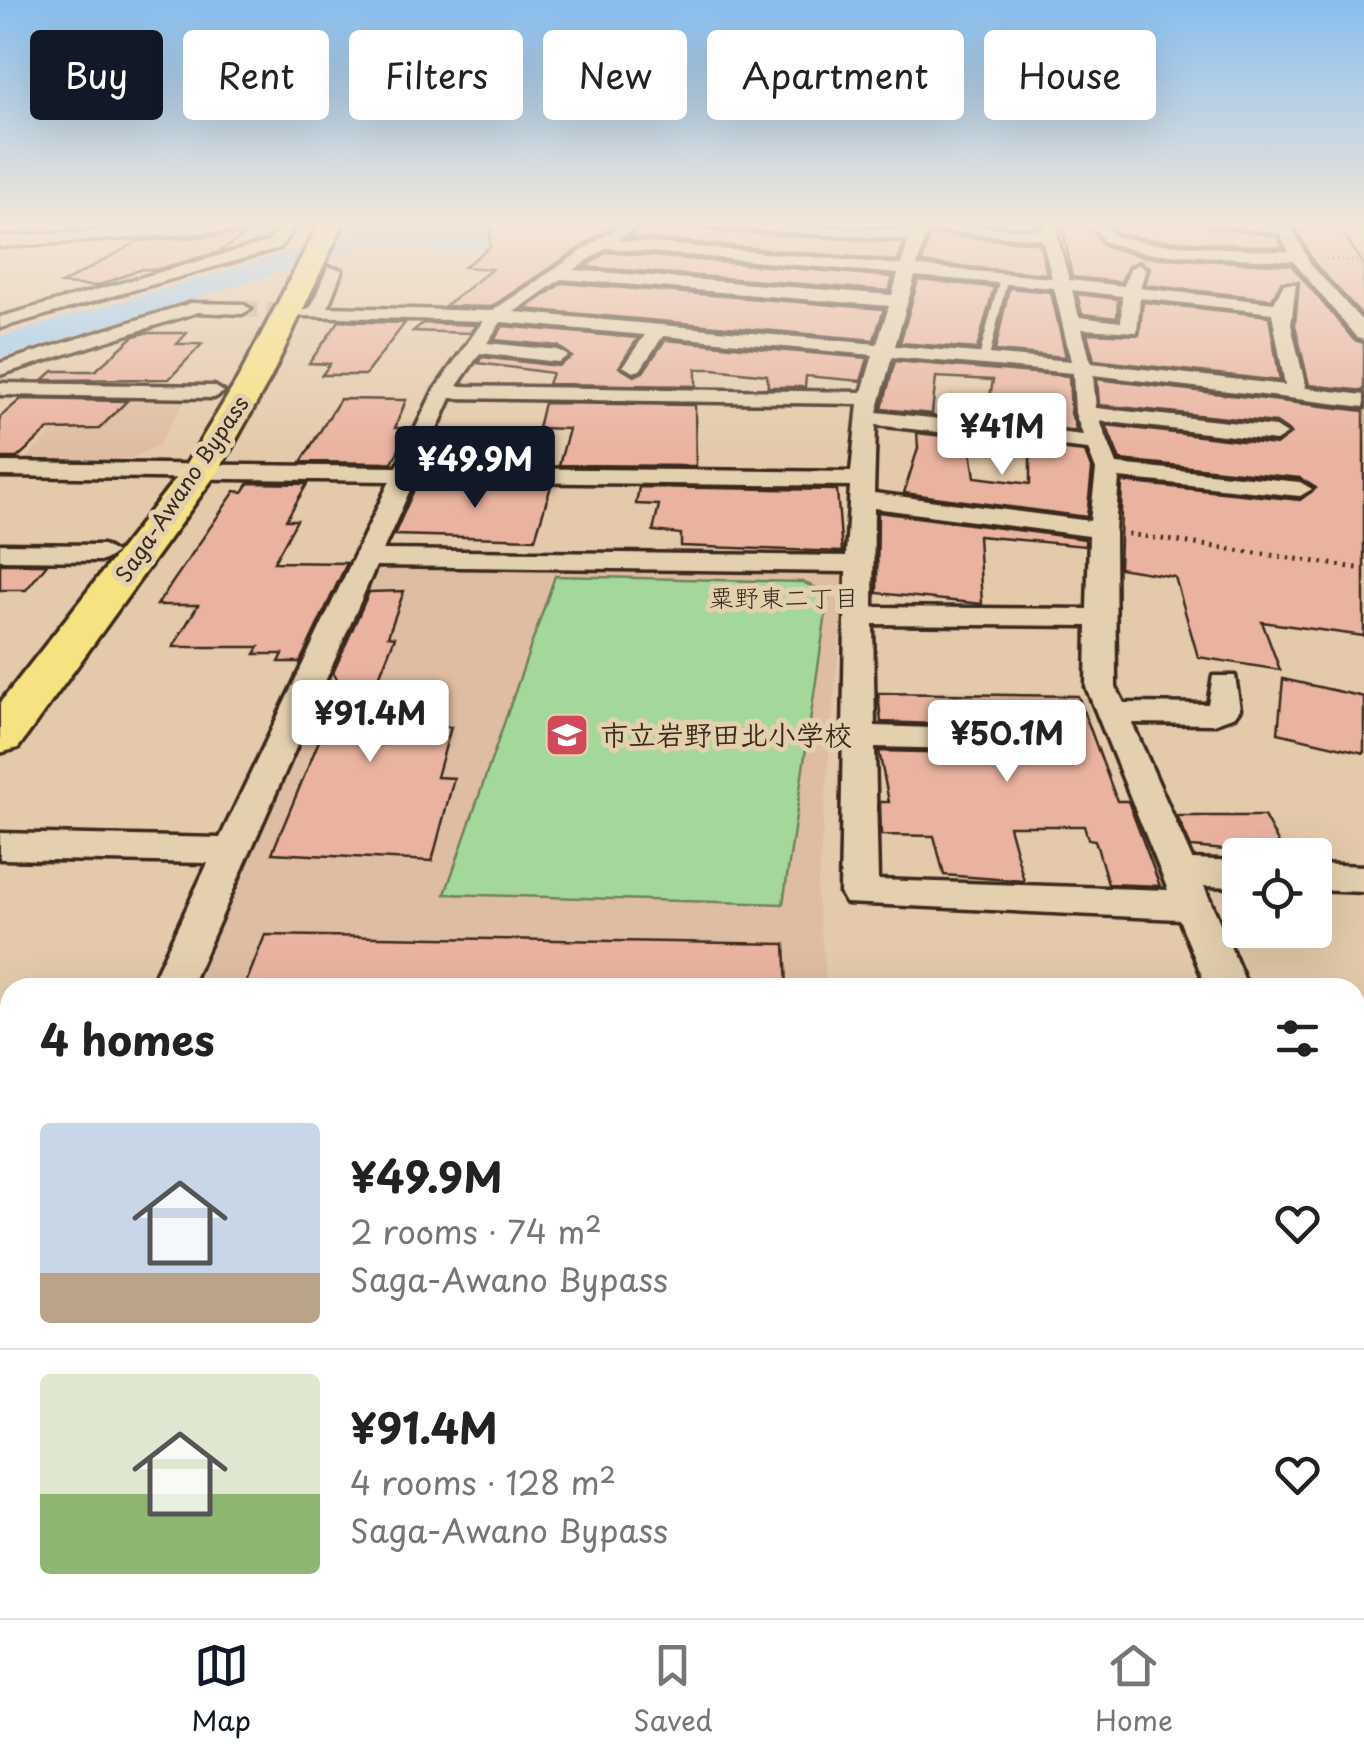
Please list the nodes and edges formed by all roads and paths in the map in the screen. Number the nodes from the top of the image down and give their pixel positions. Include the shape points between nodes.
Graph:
1 (89, 298) edge
2 (302, 298) edge
3 (304, 298) edge
4 (357, 298) edge
5 (522, 298) edge
6 (841, 298) edge
7 (897, 298) edge
8 (999, 298) edge
9 (1066, 298) edge
10 (1131, 298) edge
11 (1194, 298) edge
12 (1283, 298) edge
13 (1330, 298) edge
14 (896, 302) junction
15 (1282, 308) junction
16 (242, 310) tunnel mouth
17 (496, 316) junction
18 (1072, 322) junction
19 (0, 323) edge
20 (657, 330) junction
21 (1364, 334) edge
22 (475, 347) junction
23 (881, 351) junction
24 (558, 356) dead end
25 (984, 358) junction
26 (634, 366) dead end
27 (1082, 368) junction
28 (0, 369) edge
29 (0, 389) edge
30 (214, 392) junction
31 (443, 392) junction
32 (1297, 394) junction
33 (1364, 401) edge
34 (867, 408) junction
35 (1086, 413) junction
36 (1276, 434) dead end
37 (1098, 442) junction
38 (0, 469) edge
39 (1108, 470) junction
40 (181, 471) junction
41 (404, 474) junction
42 (861, 489) junction
43 (1300, 489) dead end
44 (1102, 530) junction
45 (0, 552) edge
46 (103, 553) junction
47 (370, 558) junction
48 (859, 564) junction
49 (1364, 569) edge
50 (862, 616) junction
51 (1102, 618) junction
52 (12, 663) dead end
53 (1224, 683) dead end
54 (1113, 713) junction
55 (861, 736) junction
56 (0, 737) edge
57 (960, 738) dead end
58 (0, 846) edge
59 (232, 850) junction
60 (1332, 878) edge
61 (1222, 879) edge
62 (1364, 879) edge
63 (1187, 888) junction
64 (174, 978) edge
65 (1224, 978) edge

1 - 19 street
2 - 30 highway, Saga-Awano Bypass
3 - 40 highway, Saga-Awano Bypass via 250,390
4 - 17 street
5 - 17 street
6 - 14 street
7 - 14 street
8 - 25 lane
9 - 18 street
10 - 18 street via 1130,328
11 - 15 street
12 - 15 street
13 - 21 street
14 - 23 street
15 - 32 street
16 - 28 street via 198,308
17 - 20 street
17 - 22 street
18 - 27 street
20 - 23 street
20 - 26 street
22 - 24 street
22 - 31 street
23 - 25 street
23 - 34 street
25 - 27 street
27 - 32 street
27 - 35 street
29 - 30 street
30 - 40 highway, Saga-Awano Bypass
31 - 34 street
31 - 41 street
32 - 33 street
34 - 37 street
34 - 42 street
35 - 36 street
35 - 37 street
37 - 39 street
38 - 40 street
39 - 43 street
39 - 44 street
40 - 41 street
40 - 46 highway, Saga-Awano Bypass
40 - 56 highway, Saga-Awano Bypass via 140,558
41 - 42 street
41 - 47 street
42 - 44 street
42 - 48 street
44 - 49 path
44 - 51 street
45 - 46 street
46 - 52 highway, Saga-Awano Bypass
47 - 48 street
47 - 59 street
48 - 50 street
50 - 51 street
50 - 55 street
51 - 54 street via 1101,686
53 - 54 street via 1224,708 1214,714
54 - 63 street
55 - 57 street
55 - 63 street via 859,893
58 - 59 street
59 - 64 street
60 - 62 street
61 - 63 street
63 - 65 street

